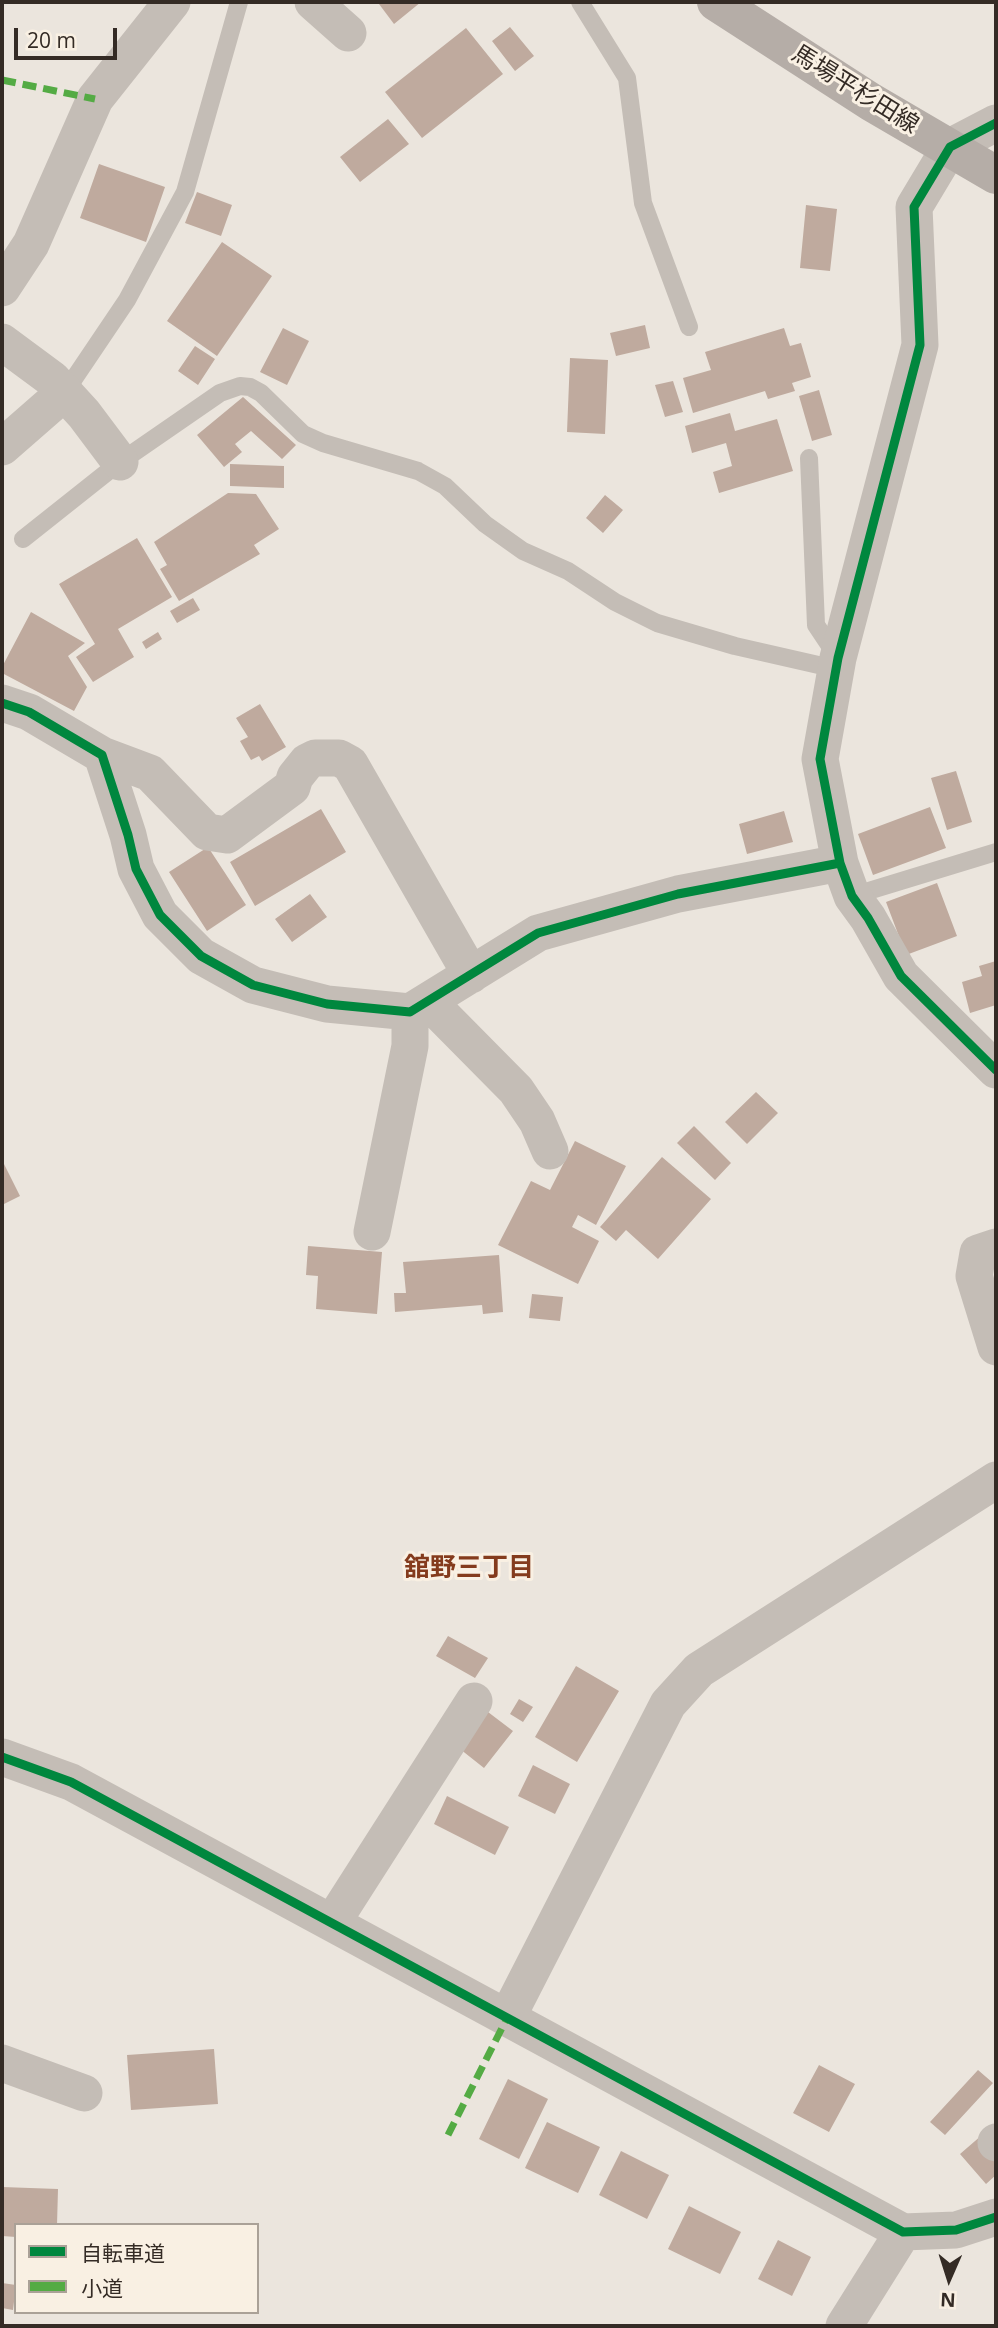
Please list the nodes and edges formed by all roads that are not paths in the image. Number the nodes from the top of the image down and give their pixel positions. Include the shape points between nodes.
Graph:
1 (172, 2) edge
2 (239, 2) edge
3 (313, 2) edge
4 (580, 2) edge
5 (716, 2) edge
6 (348, 33) dead end
7 (996, 123) edge
8 (950, 148) junction
9 (996, 175) edge
10 (2, 288) edge
11 (689, 327) dead end
12 (2, 342) edge
13 (65, 392) junction
14 (2, 447) edge
15 (809, 458) dead end
16 (120, 462) junction
17 (23, 539) dead end
18 (837, 663) junction
19 (2, 703) edge
20 (102, 755) junction
21 (996, 852) edge
22 (846, 880) junction
23 (471, 975) junction
24 (419, 1007) junction
25 (996, 1070) edge
26 (550, 1152) dead end
27 (372, 1232) dead end
28 (996, 1247) edge
29 (996, 1348) edge
30 (996, 1480) edge
31 (474, 1701) dead end
32 (2, 1757) edge
33 (332, 1923) junction
34 (507, 2018) junction
35 (2, 2063) edge
36 (84, 2093) dead end
37 (996, 2217) edge
38 (903, 2232) junction
39 (844, 2326) edge

1 - 10 street via 95,99 31,244
2 - 13 lane via 185,192 127,300
3 - 6 street
4 - 11 lane via 628,78 643,203
5 - 8 main road, 馬場平杉田線
7 - 8 street
8 - 9 main road, 馬場平杉田線
8 - 18 street via 914,207 920,345
12 - 13 street
13 - 14 street
13 - 16 street
15 - 18 lane via 817,625
16 - 17 lane
16 - 18 lane via 219,393 250,387 303,433 418,471 445,486 485,524 523,551 568,571 657,623 735,646
18 - 22 street via 820,759
19 - 20 street via 29,712
20 - 23 street via 150,772 207,832 227,835 292,788 307,762 340,758 350,764
20 - 24 street via 145,891 160,915 201,956 253,985 288,996 327,1004
21 - 22 lane
22 - 23 street via 678,894 598,914 538,933
22 - 25 street via 901,976
23 - 24 street
24 - 26 street via 516,1090 537,1121
24 - 27 street
28 - 29 street via 978,1253 974,1276
30 - 34 street via 699,1670 668,1704
31 - 33 street
32 - 33 street via 71,1782
33 - 34 street
34 - 38 street
35 - 36 street
37 - 38 street via 956,2230
38 - 39 street

